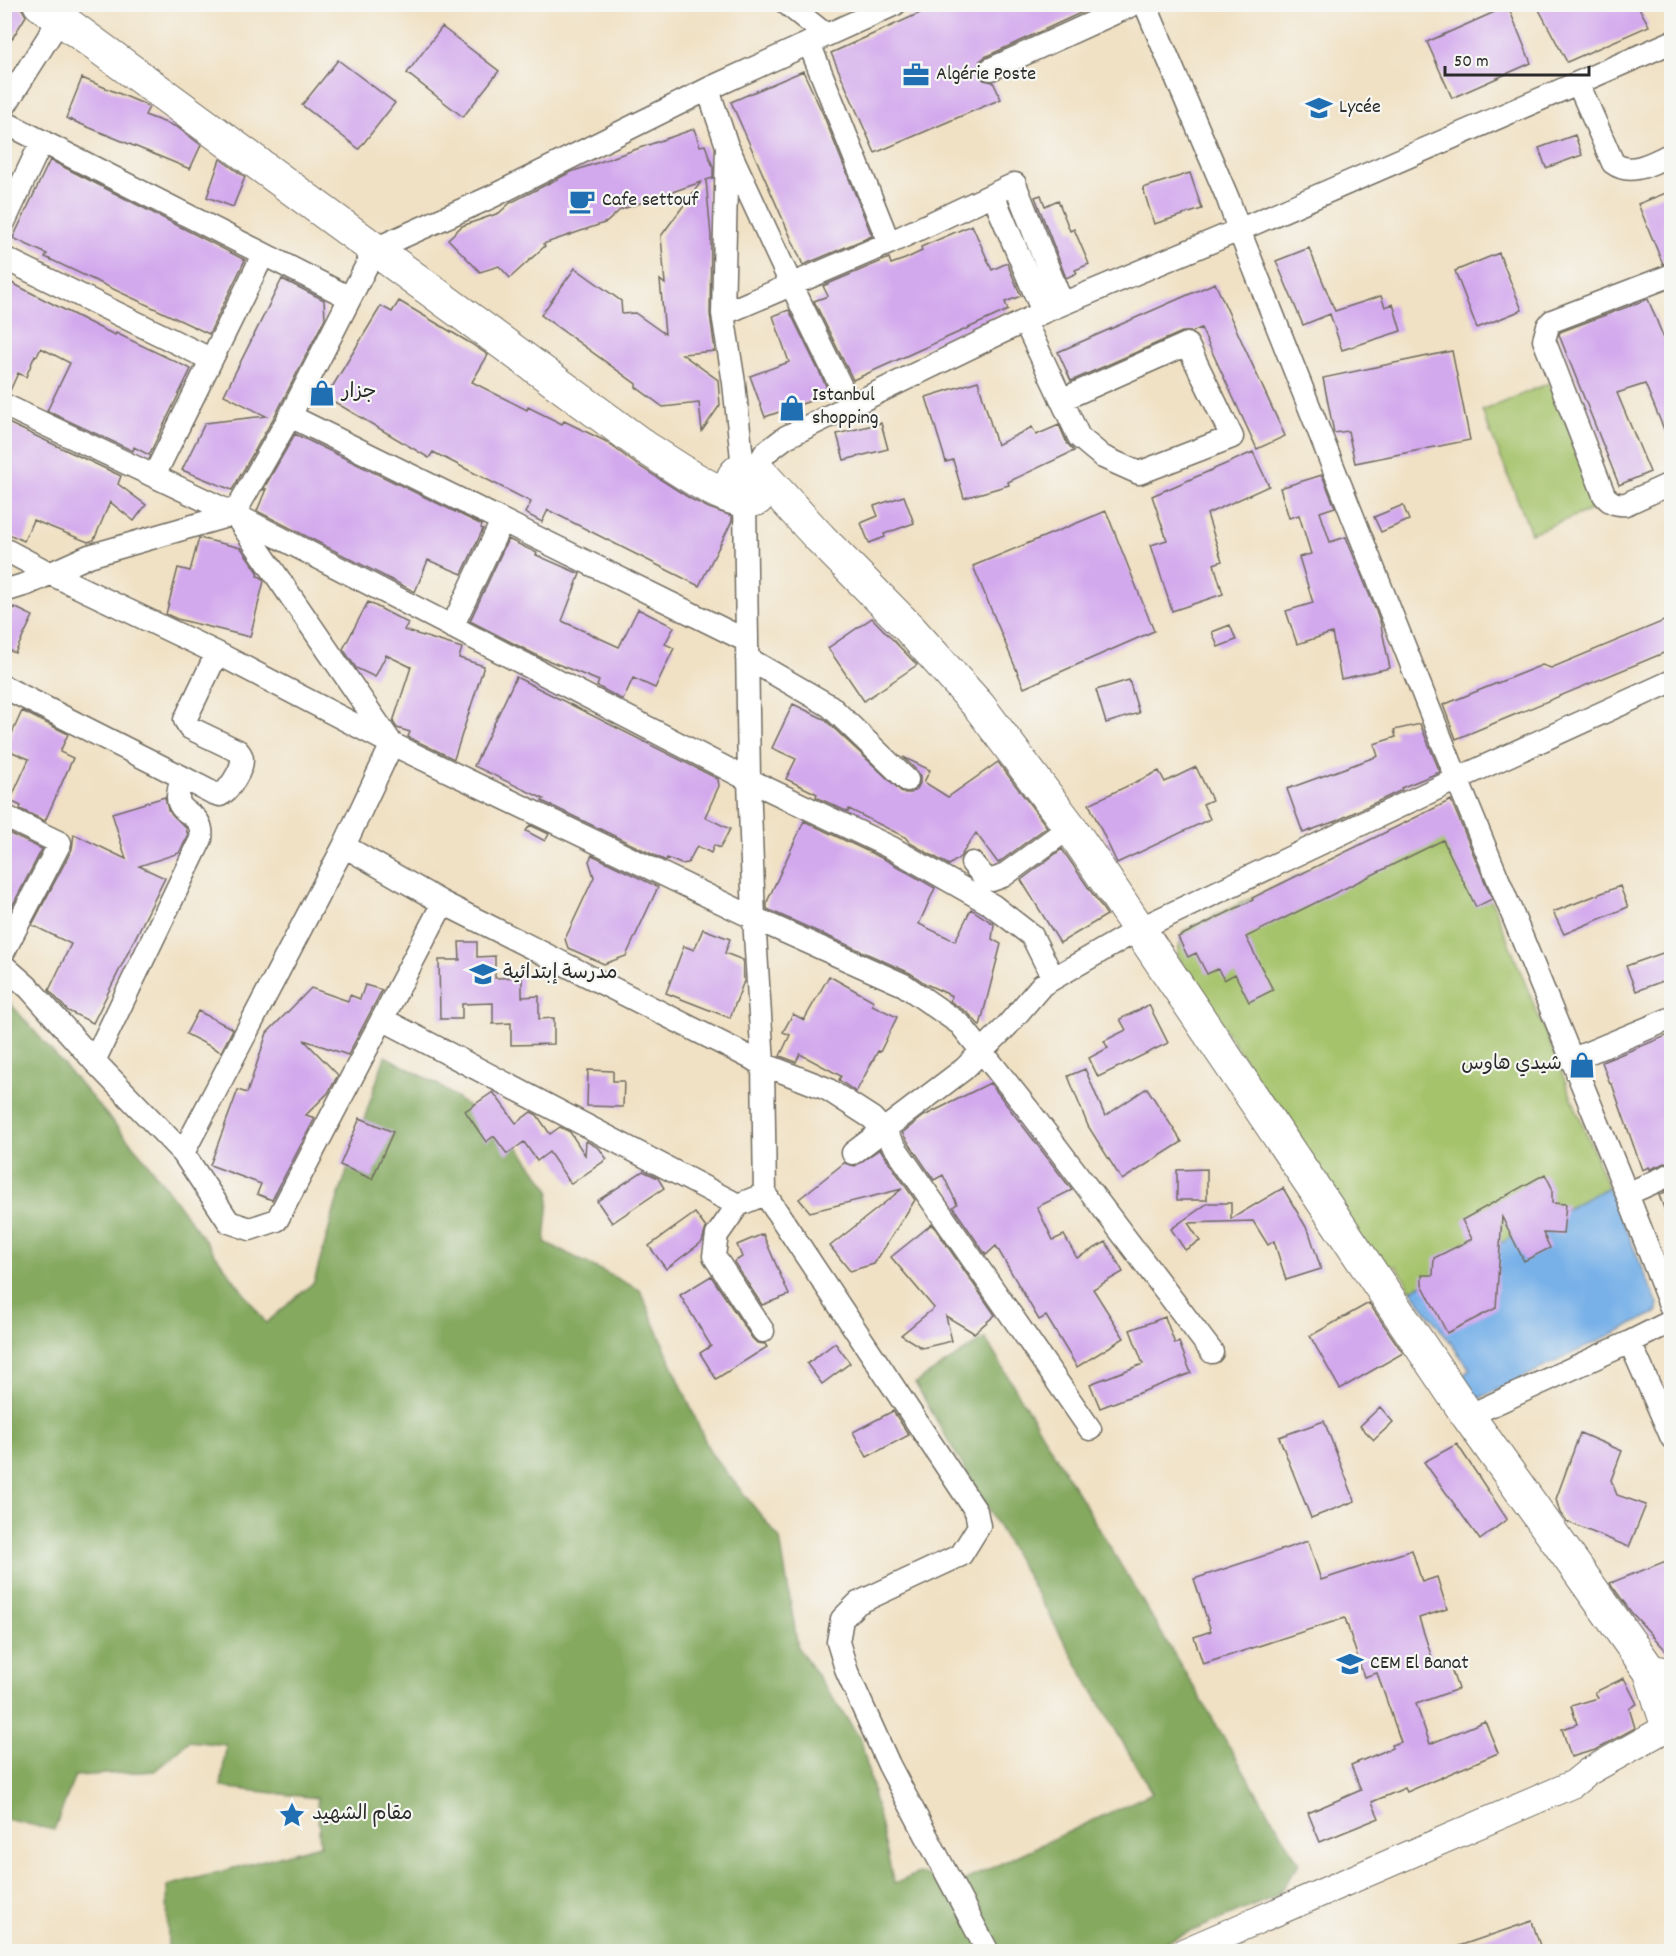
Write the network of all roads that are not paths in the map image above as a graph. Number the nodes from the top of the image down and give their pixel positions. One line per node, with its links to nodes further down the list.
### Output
1 (788, 4): 6 (street)
2 (895, 4): 6 (street)
3 (1134, 4): 8 (street)
4 (1145, 4): 18 (street)
5 (50, 12): 11 (street); 20 (main road)
6 (817, 39): 10 (street); 19 (street)
7 (1671, 42): 9 (street)
8 (991, 69)
9 (1578, 83): 15 (street); 18 (street)
10 (708, 89): 14 (street); 20 (street)
11 (8, 91)
12 (4, 122): 13 (street)
13 (42, 141): 17 (street); 21 (street)
14 (727, 146): 24 (street); 27 (street)
15 (1671, 154)
16 (993, 195): 19 (street); 26 (street); 28 (street)
17 (4, 222)
18 (1239, 230): 26 (street); 49 (street)
19 (889, 243): 24 (street)
20 (375, 249): 25 (street); 36 (main road)
21 (263, 255): 25 (street); 29 (street)
22 (4, 258): 29 (street)
23 (1671, 275): 35 (street)
24 (790, 284): 27 (street); 32 (street)
25 (350, 298): 33 (street)
26 (1064, 303): 28 (street)
27 (723, 314): 36 (street)
28 (1034, 317): 30 (street); 32 (street)
29 (210, 359): 34 (street)
30 (1061, 399): 30 (street)
31 (4, 405): 34 (street)
32 (851, 406): 36 (street)
33 (290, 416): 37 (street); 38 (street)
34 (154, 476): 37 (street)
35 (1671, 483)
36 (748, 484): 43 (street); 53 (main road)
37 (234, 514): 40 (street); 42 (street); 47 (street)
38 (502, 521): 42 (street); 43 (street)
39 (4, 549): 40 (street)
40 (49, 573): 41 (street); 44 (street)
41 (4, 591)
42 (452, 627): 50 (street)
43 (747, 650): 50 (street); 51 (street)
44 (217, 653): 47 (street); 48 (street)
45 (1671, 681): 49 (street)
46 (4, 687): 48 (street)
47 (392, 744): 54 (street); 57 (street)
48 (182, 777): 66 (street)
49 (1457, 779): 58 (street); 65 (street)
50 (749, 780): 57 (street); 61 (street)
51 (907, 780)
52 (4, 816): 59 (street)
53 (1070, 827): 55 (street); 58 (main road)
54 (344, 846): 56 (street); 70 (street)
55 (972, 863)
56 (443, 903): 63 (street); 67 (street)
57 (754, 918): 64 (street); 67 (street)
58 (1139, 930): 61 (street); 80 (main road)
59 (4, 951)
60 (4, 966): 66 (street)
61 (1053, 978): 64 (street)
62 (1671, 1018): 65 (street)
63 (382, 1019): 70 (street); 74 (street)
64 (982, 1051): 68 (street); 79 (street)
65 (1571, 1060): 73 (street)
66 (94, 1061): 70 (street)
67 (763, 1064): 68 (street); 72 (street)
68 (883, 1130): 69 (street); 81 (street)
69 (853, 1152)
70 (183, 1154)
71 (1671, 1174): 73 (street)
72 (765, 1194): 74 (street); 85 (street)
73 (1627, 1194): 75 (street)
74 (738, 1206): 77 (street)
75 (1671, 1310)
76 (1671, 1321): 78 (street)
77 (763, 1330)
78 (1630, 1342): 80 (street); 82 (street)
79 (1212, 1352)
80 (1468, 1416): 83 (main road)
81 (1090, 1428)
82 (1671, 1438)
83 (1661, 1673): 84 (main road)
84 (1670, 1726): 86 (street)
85 (988, 1952)
86 (1184, 1952)

